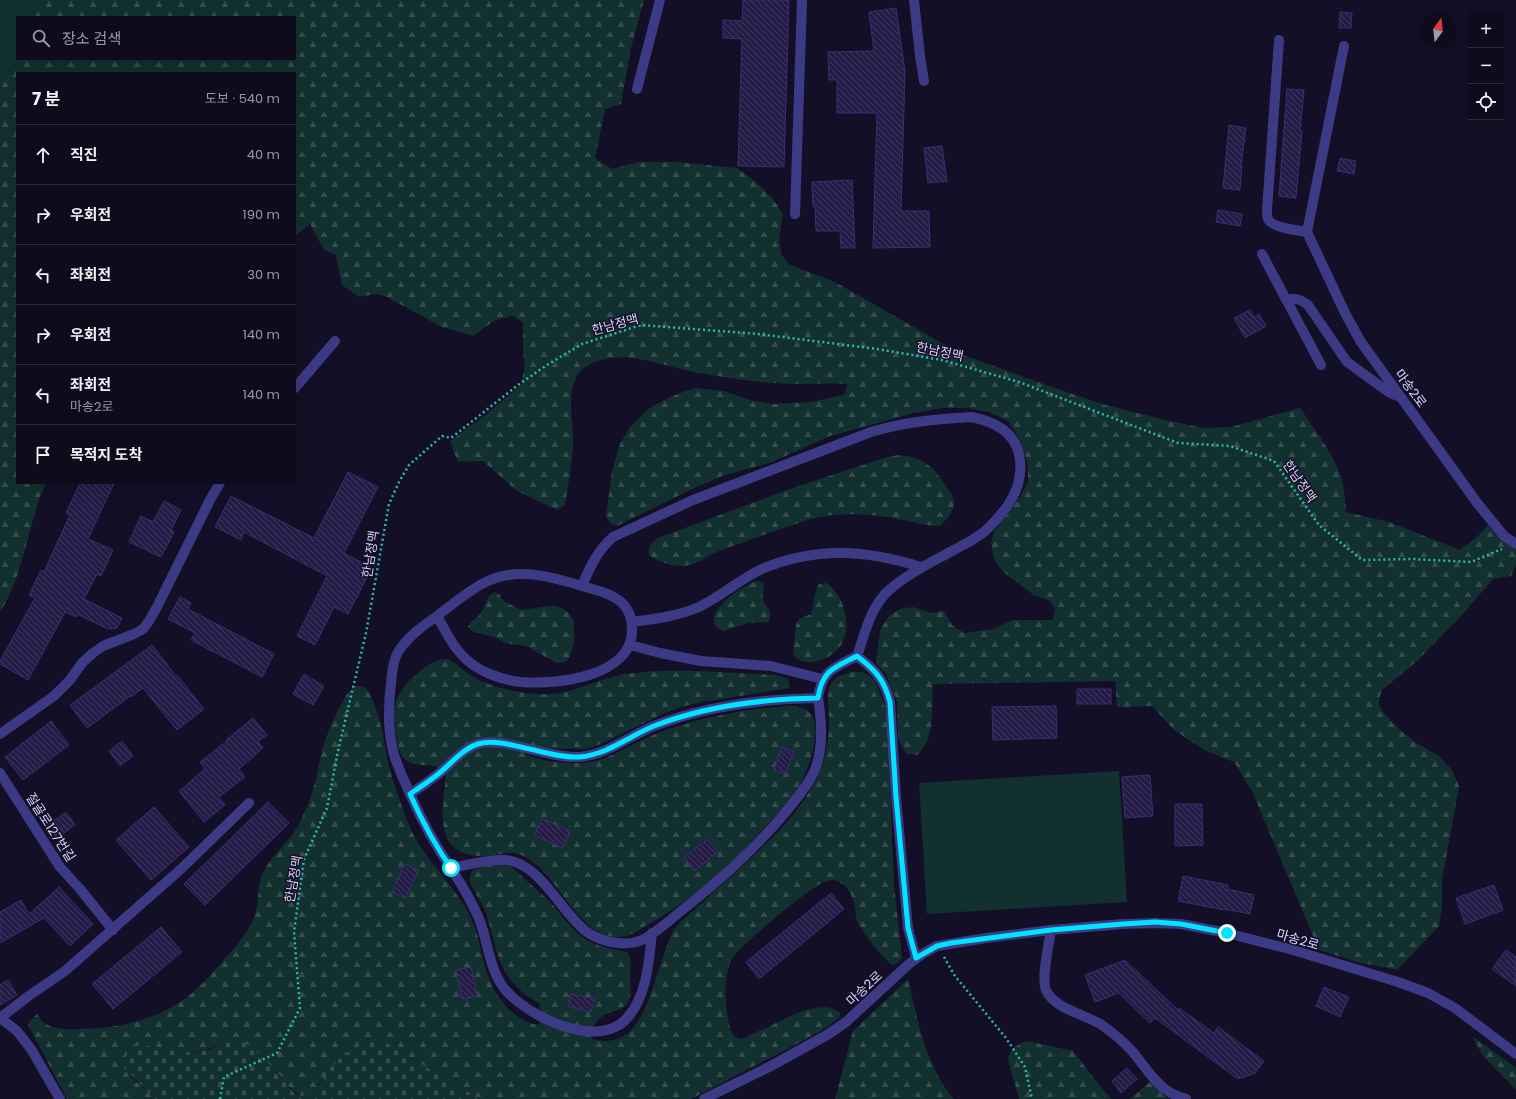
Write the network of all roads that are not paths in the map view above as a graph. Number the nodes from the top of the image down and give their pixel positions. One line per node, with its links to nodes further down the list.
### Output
1 (660, 0): 7 (street)
2 (802, 0): 8 (street)
3 (914, 0): 6 (street)
4 (1279, 40): 9 (street)
5 (1344, 46): 9 (street)
6 (924, 81)
7 (637, 89)
8 (795, 214)
9 (1307, 232): 15 (street, 마송2로)
10 (1262, 254): 11 (street)
11 (1286, 300): 13 (street); 15 (street)
12 (335, 341): 14 (street)
13 (1321, 364)
14 (296, 387)
15 (1402, 398): 17 (street, 마송2로)
16 (219, 484): 26 (street)
17 (1516, 544)
18 (922, 567): 19 (street); 21 (street); 23 (street)
19 (582, 586): 20 (street); 21 (street)
20 (437, 616): 22 (street); 28 (street)
21 (632, 622): 22 (street)
22 (630, 645): 24 (street)
23 (857, 656): 24 (street); 34 (street)
24 (822, 679): 25 (street)
25 (818, 698): 28 (street); 33 (street)
26 (0, 734)
27 (0, 773): 31 (street, 절골로127번길)
28 (410, 794): 30 (street)
29 (249, 803): 31 (street)
30 (451, 868): 33 (street); 33 (street)
31 (113, 930): 36 (street)
32 (1051, 930): 34 (street, 마송2로); 35 (street, 마송2로); 38 (street)
33 (652, 933)
34 (916, 958): 37 (street, 마송2로)
35 (1516, 1054)
36 (60, 1099)
37 (704, 1099)
38 (1186, 1099)

